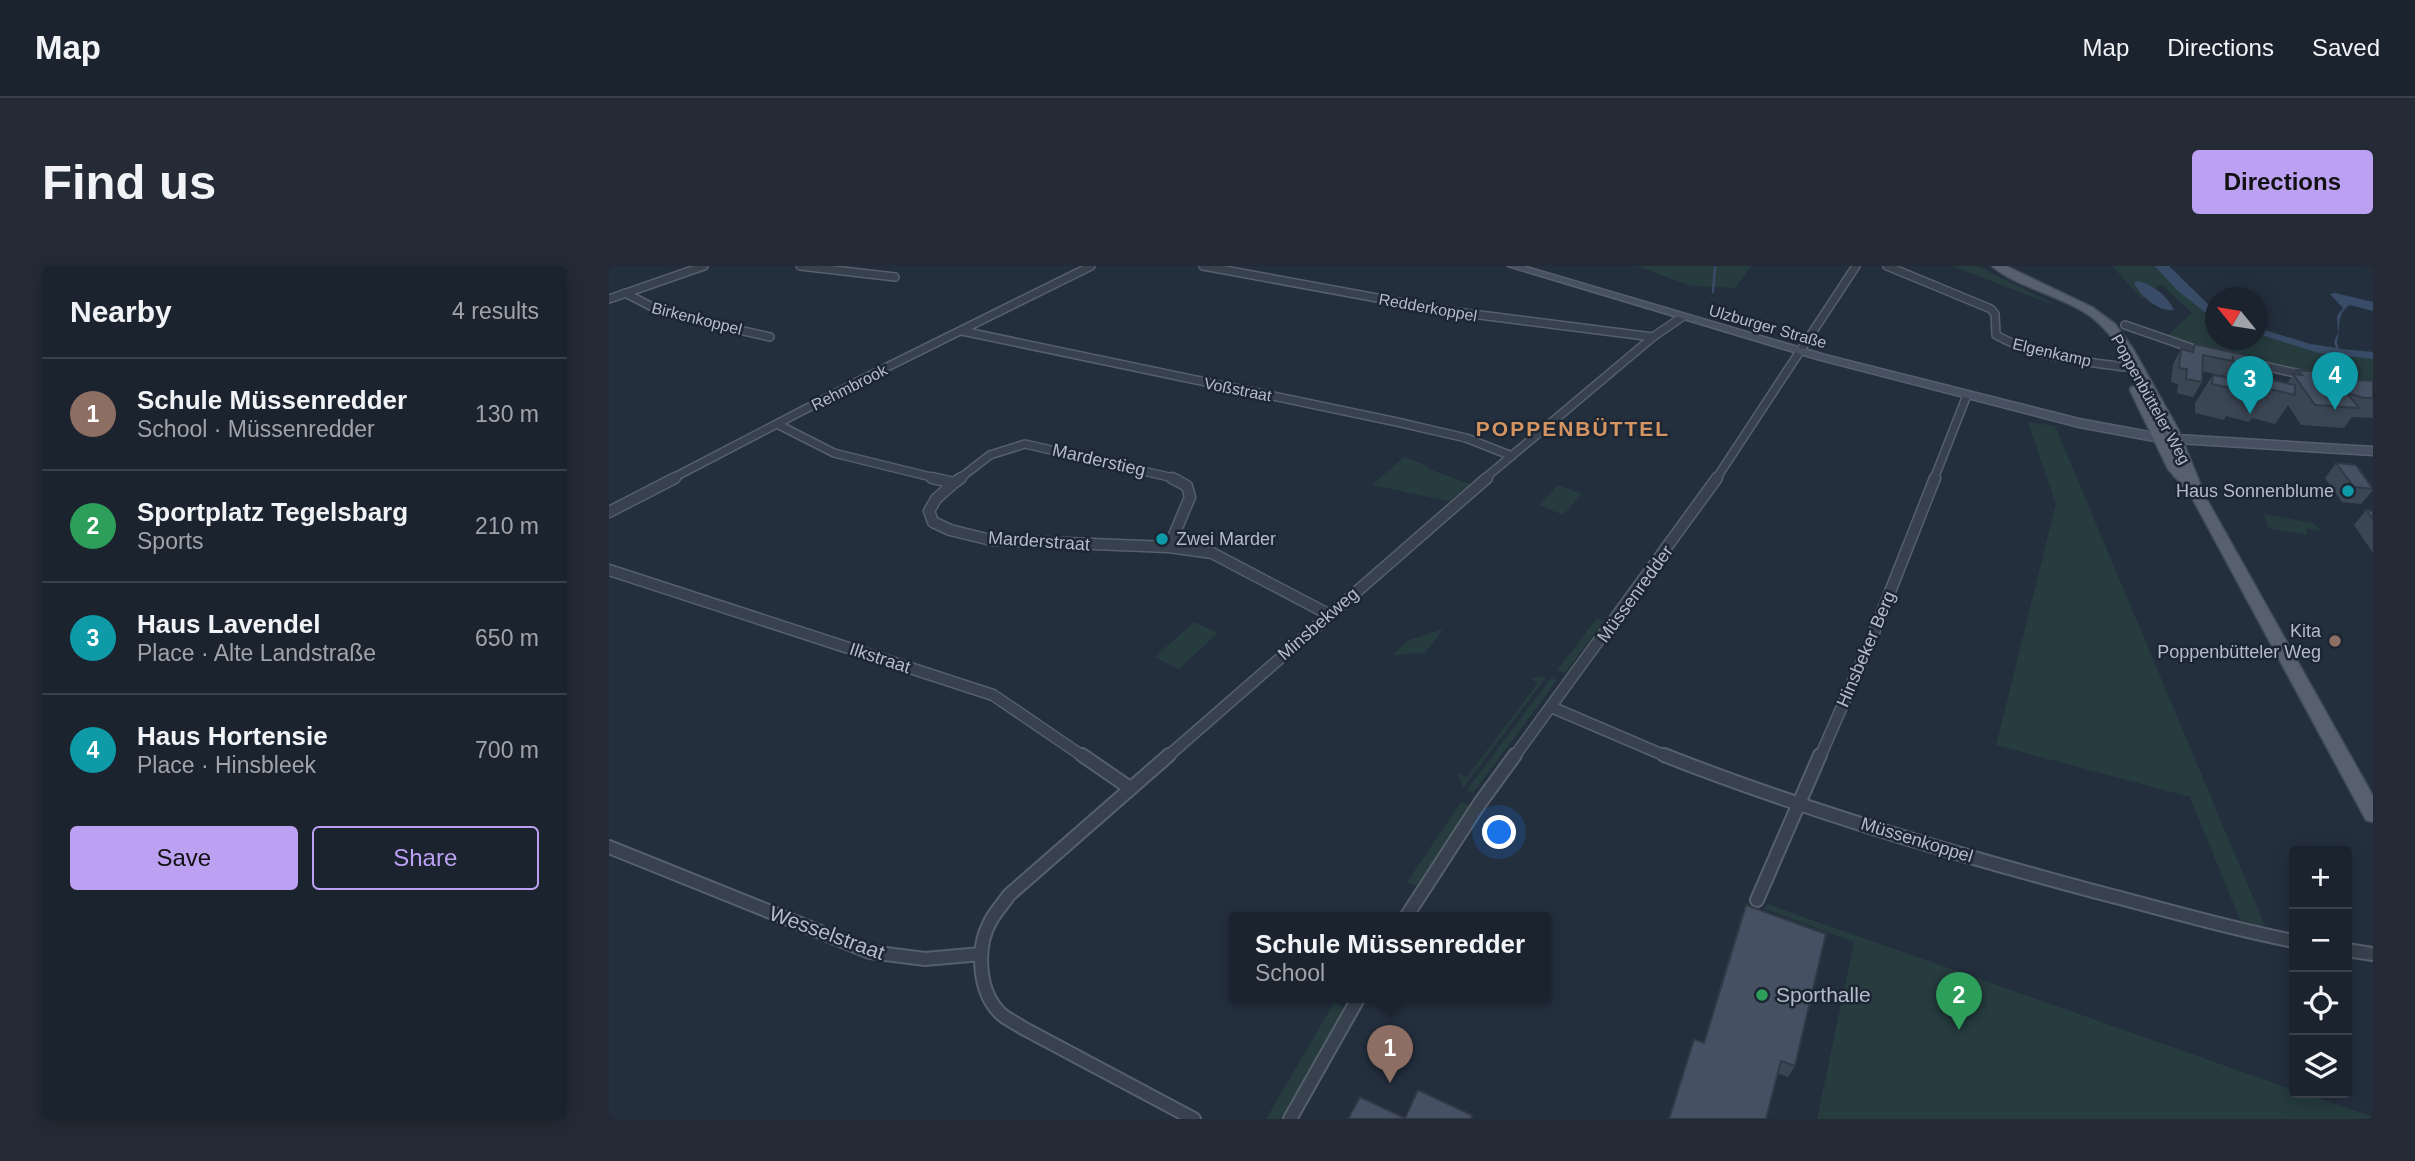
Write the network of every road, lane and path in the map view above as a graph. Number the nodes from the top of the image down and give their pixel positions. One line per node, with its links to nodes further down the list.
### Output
1 (704, 266): 11 (street)
2 (800, 266): 10 (street)
3 (1091, 266): 15 (street, Rehmbrook)
4 (1203, 266): 17 (street, Redderkoppel)
5 (1513, 266): 13 (main road, Ulzburger Straße)
6 (1856, 266): 18 (street, Müssenredder)
7 (1887, 266): 21 (street, Elgenkamp)
8 (1997, 266): 9 (main road, Poppenbütteler Weg)
9 (2013, 274): 21 (main road, Poppenbütteler Weg); 25 (main road, Poppenbütteler Weg)
10 (895, 277)
11 (625, 293): 12 (street); 16 (street, Birkenkoppel)
12 (609, 299)
13 (1682, 317): 17 (street, Minsbekweg); 18 (main road, Ulzburger Straße)
14 (2126, 326): 19 (street)
15 (963, 331): 24 (street, Rehmbrook); 27 (street, Voßstraat)
16 (770, 337)
17 (1653, 337): 27 (street, Minsbekweg)
18 (1799, 351): 23 (main road, Ulzburger Straße); 33 (street, Müssenredder)
19 (2214, 356)
20 (2237, 360): 22 (street)
21 (2125, 367): 25 (main road, Poppenbütteler Weg)
22 (2322, 379)
23 (1967, 396): 25 (main road, Ulzburger Straße); 35 (street, Hinsbeker Berg)
24 (776, 424): 28 (street); 29 (street, Rehmbrook)
25 (2166, 434): 26 (main road, Ulzburger Straße); 36 (main road, Poppenbütteler Weg)
26 (2373, 448)
27 (1512, 456): 32 (street, Minsbekweg)
28 (954, 483): 30 (street, Marderstraat); 30 (street, Marderstieg)
29 (609, 512)
30 (1170, 547): 32 (street, Marderstraat)
31 (609, 570): 34 (street, Ilkstraat)
32 (1329, 615): 34 (street, Minsbekweg)
33 (1551, 707): 35 (street, Müssenkoppel); 39 (street, Müssenredder)
34 (1130, 788): 42 (street, Minsbekweg)
35 (1799, 805): 38 (street, Hinsbeker Berg); 40 (street, Müssenkoppel)
36 (2373, 814)
37 (609, 847): 42 (street, Wesselstraat)
38 (1756, 900)
39 (1409, 912)
40 (2289, 940)
41 (2352, 951): 43 (street)
42 (981, 954): 45 (street)
43 (2373, 954)
44 (1356, 1003): 46 (street)
45 (1193, 1119)
46 (1290, 1119)

